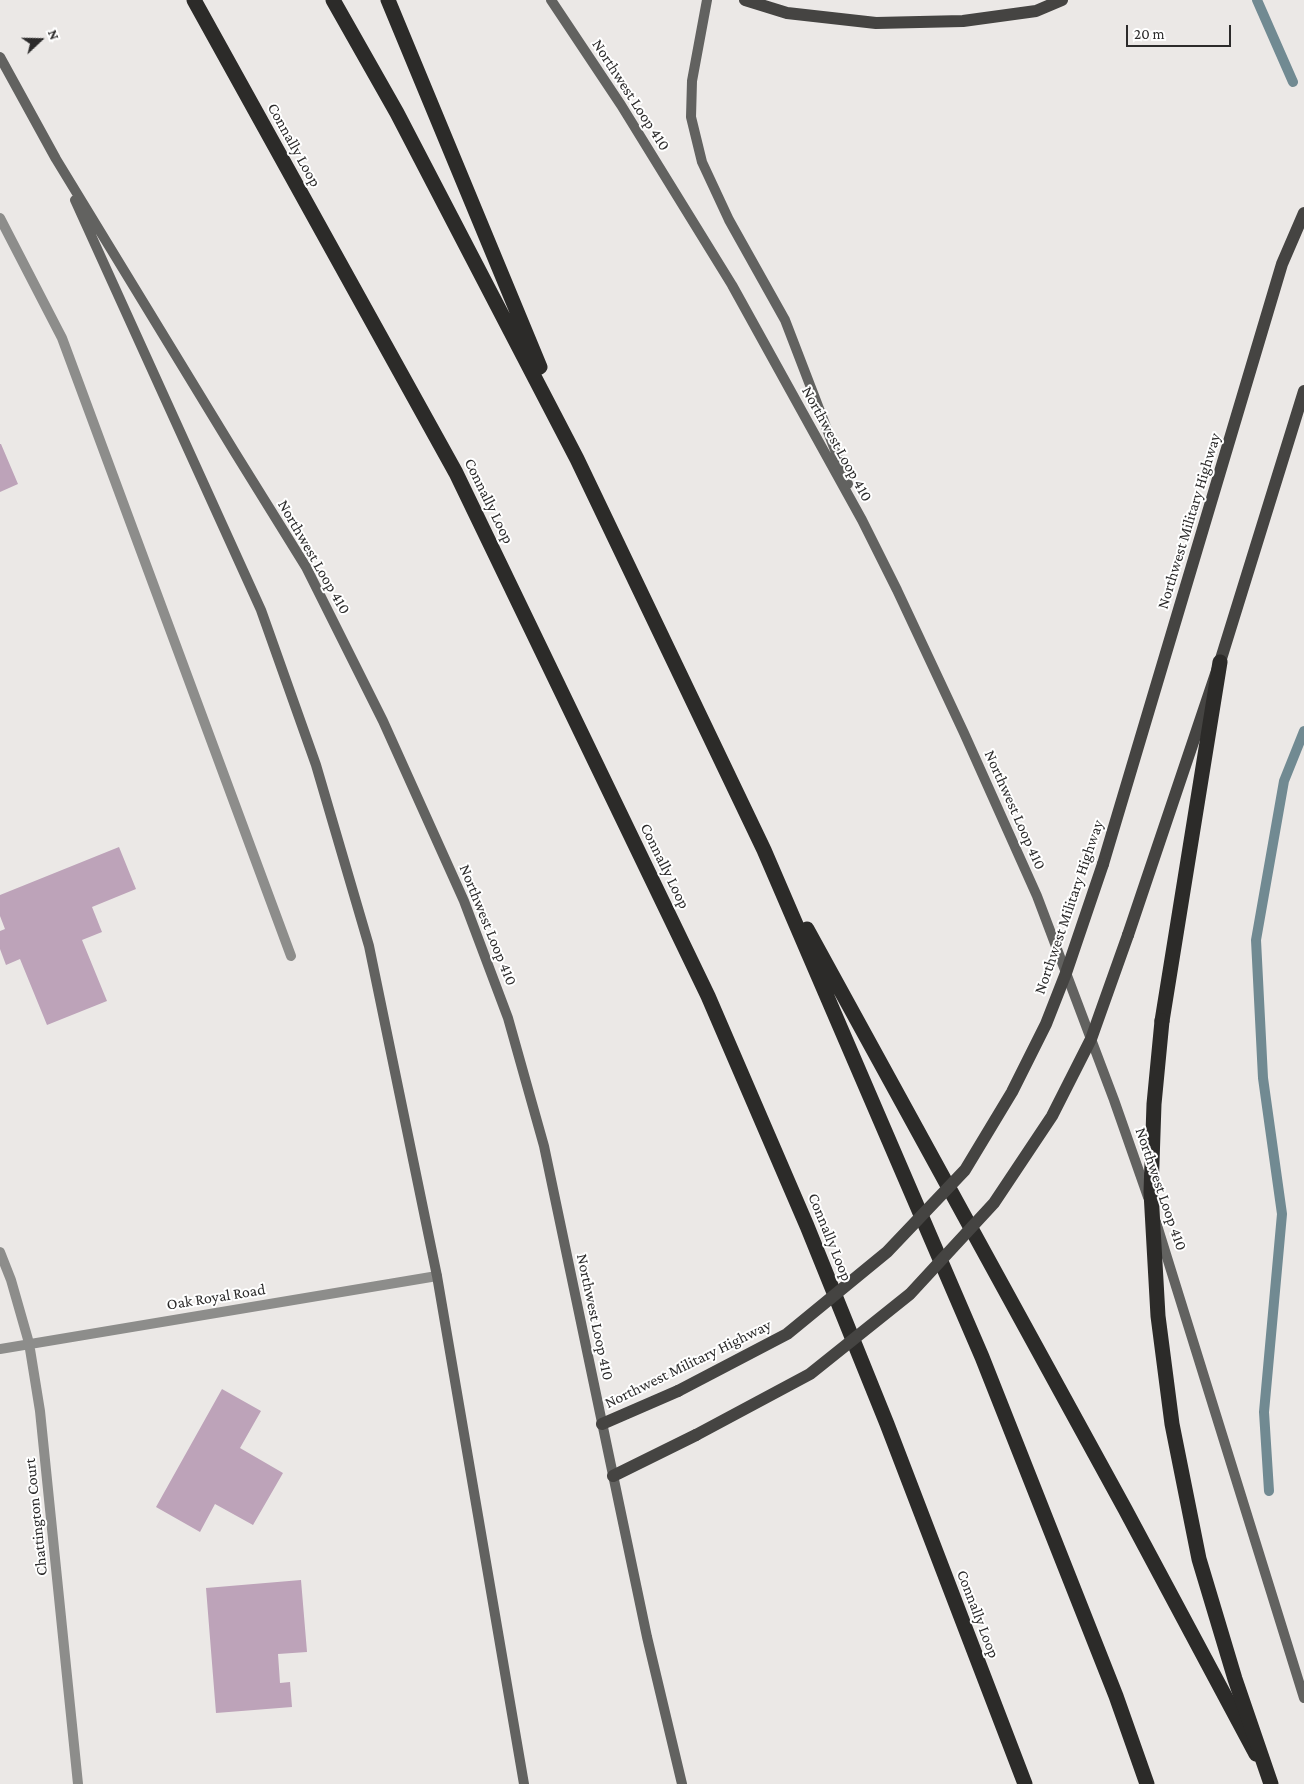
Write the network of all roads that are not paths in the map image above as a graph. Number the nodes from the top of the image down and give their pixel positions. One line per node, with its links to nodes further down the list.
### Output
1 (194, 0): 28 (highway, Connally Loop)
2 (333, 0): 13 (highway)
3 (388, 0): 13 (highway)
4 (551, 0): 14 (main road, Northwest Loop 410)
5 (707, 0): 14 (main road)
6 (745, 0): 7 (main road)
7 (1062, 0)
8 (0, 56): 9 (main road, Northwest Loop 410)
9 (56, 158): 19 (main road, Northwest Loop 410); 22 (main road, Northwest Loop 410)
10 (1304, 213): 22 (main road, Northwest Military Highway, bridge)
11 (0, 218): 17 (street)
12 (1304, 391): 15 (main road)
13 (578, 459): 16 (highway)
14 (862, 520): 24 (main road, Northwest Loop 410)
15 (1220, 662): 23 (main road, bridge); 30 (highway, bridge)
16 (764, 850): 29 (highway); 30 (highway)
17 (290, 956)
18 (0, 1252): 20 (street, Chattington Court)
19 (437, 1276): 20 (street, Oak Royal Road); 26 (main road, Northwest Loop 410)
20 (29, 1344): 21 (street, Oak Royal Road); 25 (street, Chattington Court)
21 (0, 1348)
22 (602, 1424): 23 (main road, Northwest Loop 410)
23 (613, 1476): 27 (main road, Northwest Loop 410)
24 (1304, 1698)
25 (78, 1784)
26 (524, 1784)
27 (682, 1784)
28 (1025, 1784)
29 (1147, 1784)
30 (1272, 1784)

